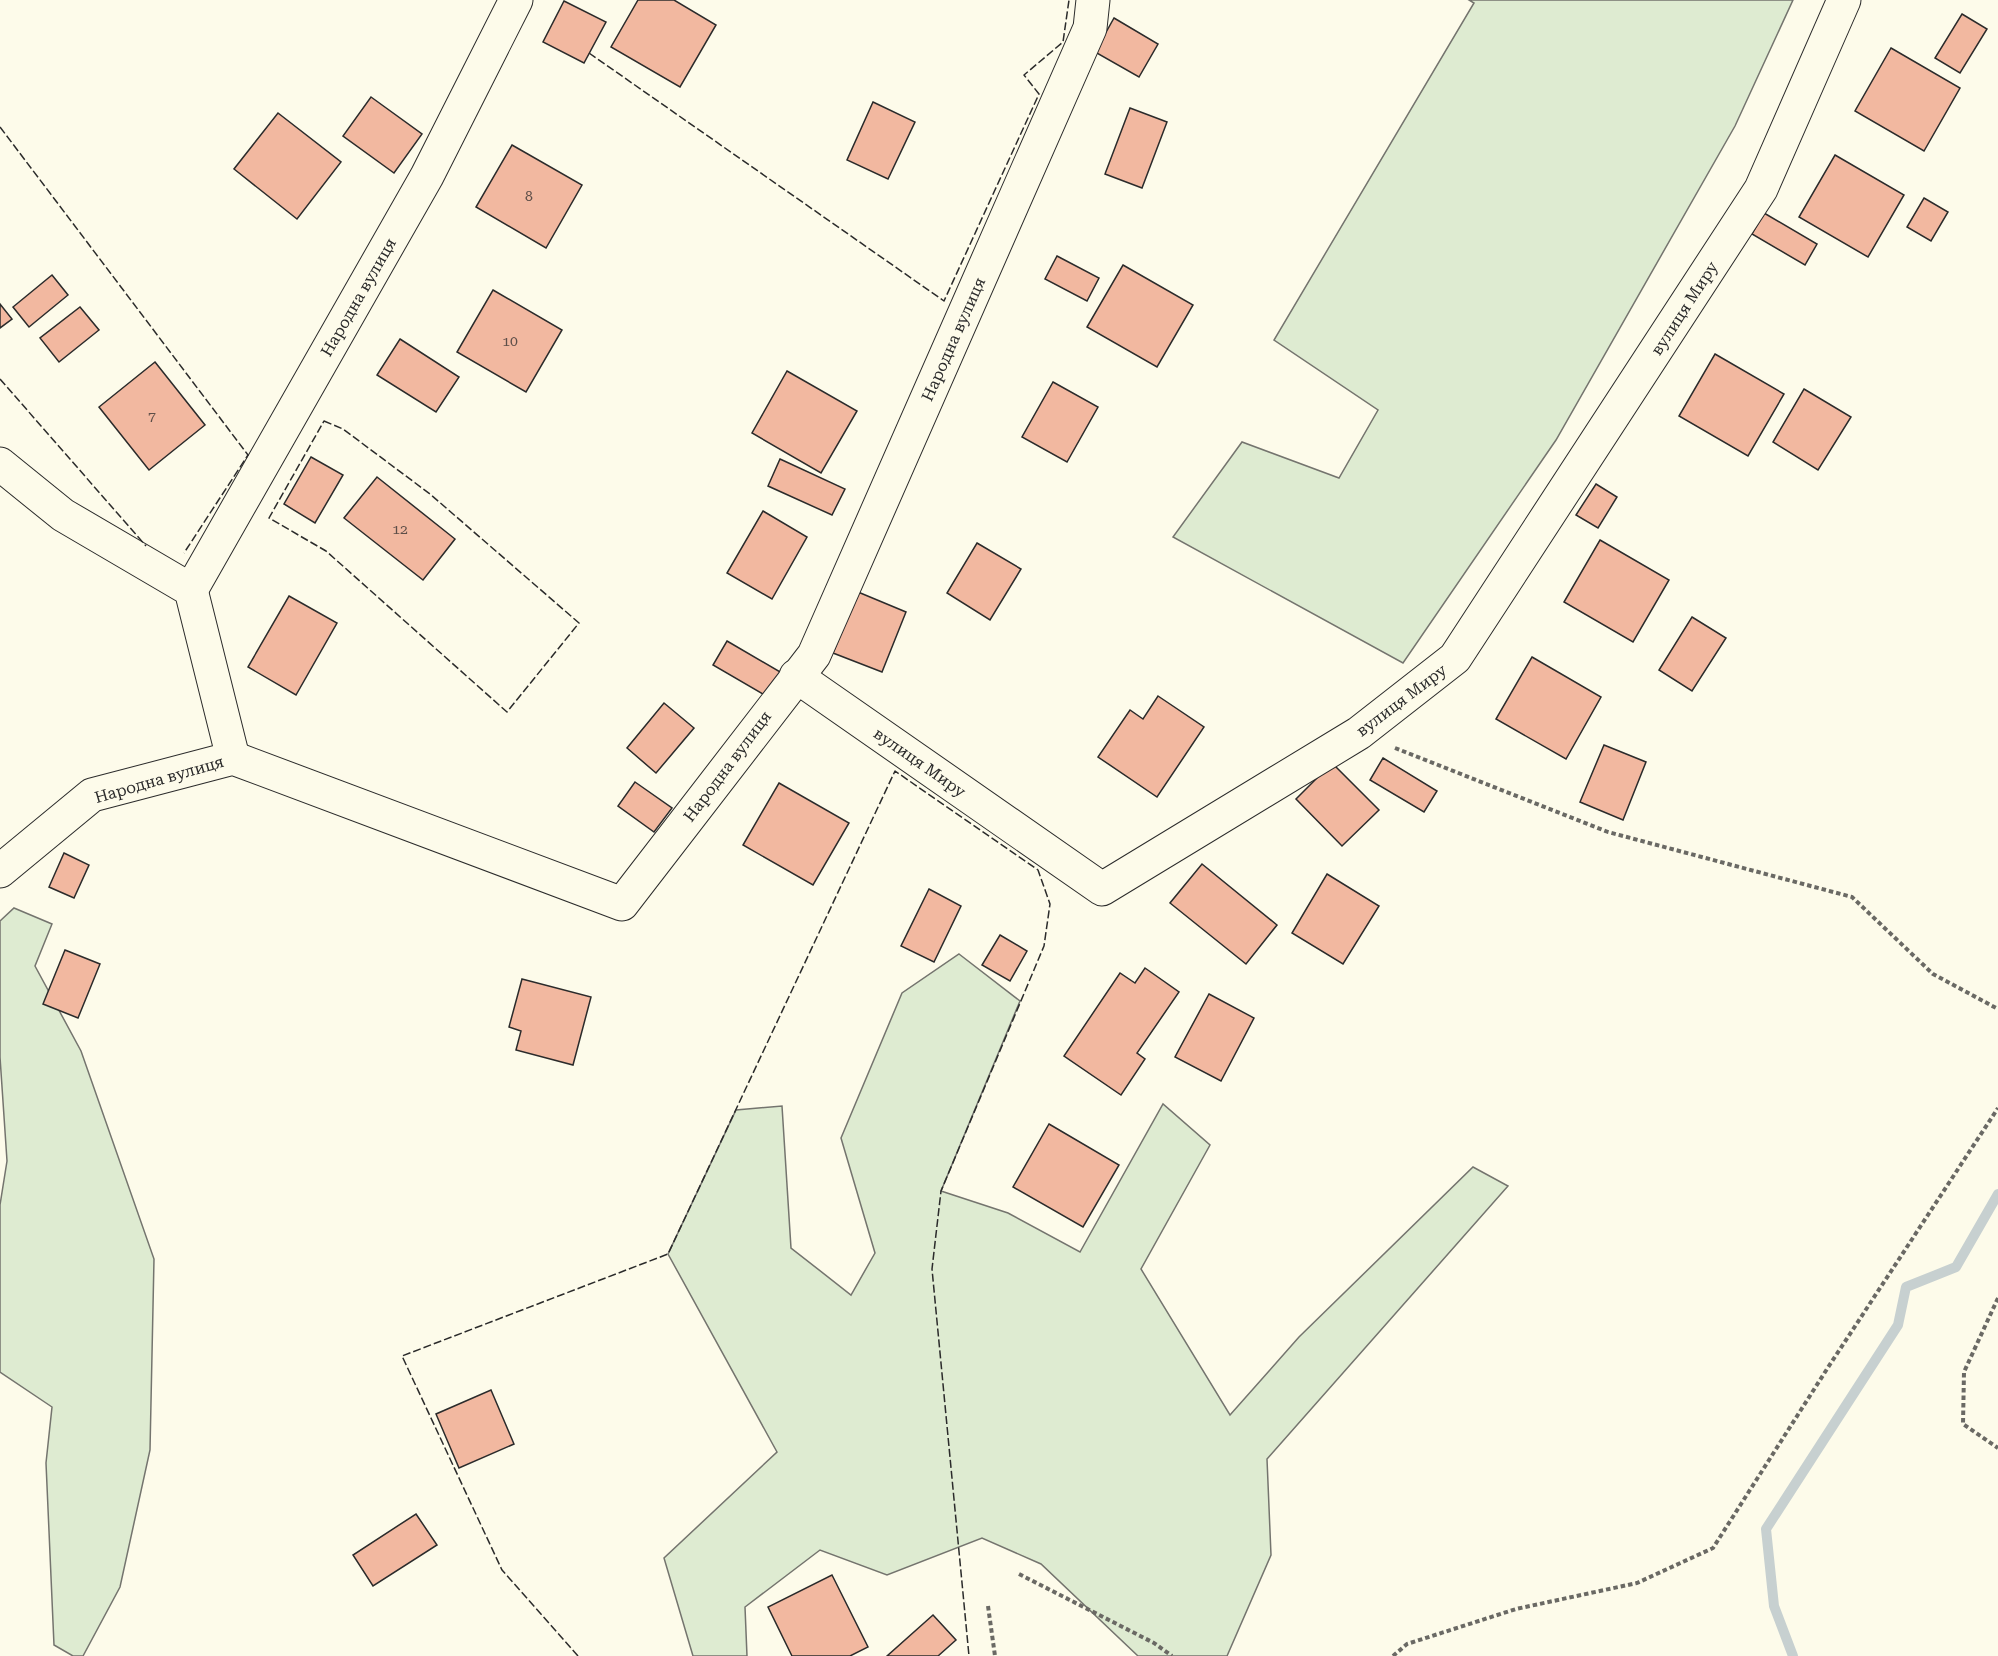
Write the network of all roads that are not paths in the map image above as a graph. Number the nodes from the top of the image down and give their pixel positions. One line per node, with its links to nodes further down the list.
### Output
1 (516, 0): 5 (street, Народна вулиця)
2 (1093, 0): 6 (street, Народна вулиця)
3 (1844, 0): 6 (street, вулиця Миру)
4 (0, 464): 5 (street)
5 (191, 590): 7 (street)
6 (796, 675): 7 (street, Народна вулиця)
7 (233, 758): 8 (street, Народна вулиця)
8 (0, 871)

